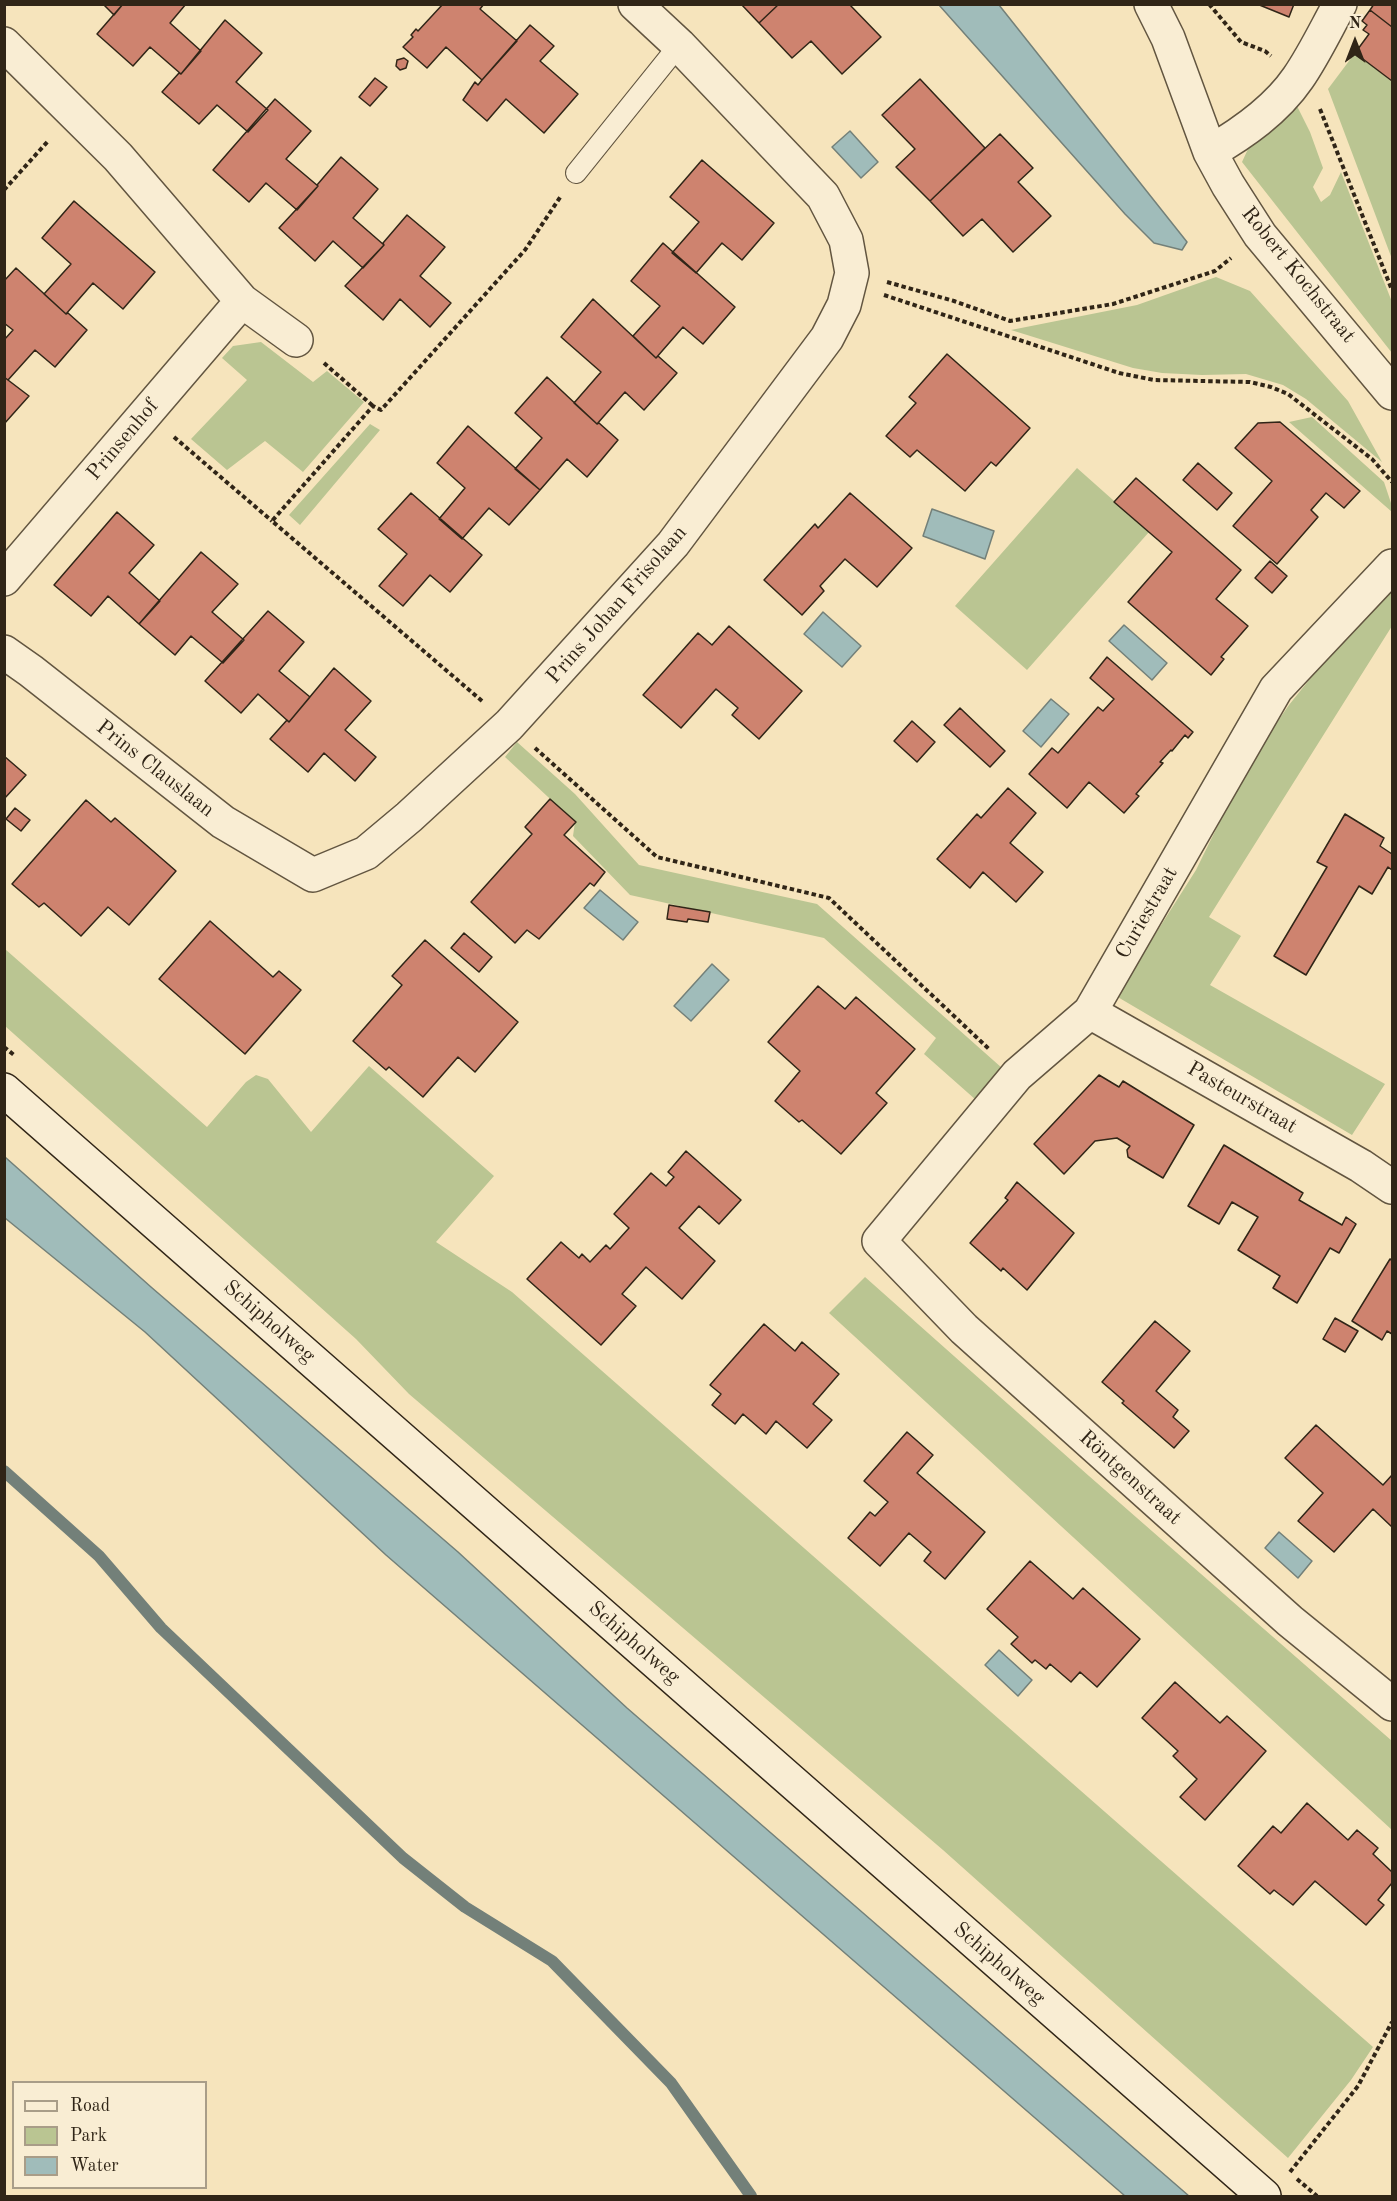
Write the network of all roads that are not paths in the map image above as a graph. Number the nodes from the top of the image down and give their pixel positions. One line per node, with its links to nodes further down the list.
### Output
1 (635, 4): 5 (street)
2 (1151, 4): 6 (street, Robert Kochstraat)
3 (1340, 4): 6 (street)
4 (4, 44): 8 (street)
5 (679, 45): 7 (lane); 14 (street, Prins Johan Frisolaan)
6 (1210, 152): 10 (street, Robert Kochstraat)
7 (576, 173)
8 (242, 300): 9 (street); 12 (street, Prinsenhof)
9 (296, 340)
10 (1392, 393)
11 (1392, 566): 15 (street, Curiestraat)
12 (4, 579)
13 (4, 652): 14 (street, Prins Clauslaan)
14 (314, 875)
15 (1090, 1012): 17 (street, Pasteurstraat); 18 (street, Curiestraat)
16 (4, 1090): 20 (street, Schipholweg)
17 (1392, 1187)
18 (879, 1241): 19 (street, Röntgenstraat)
19 (1392, 1704)
20 (1264, 2196)

